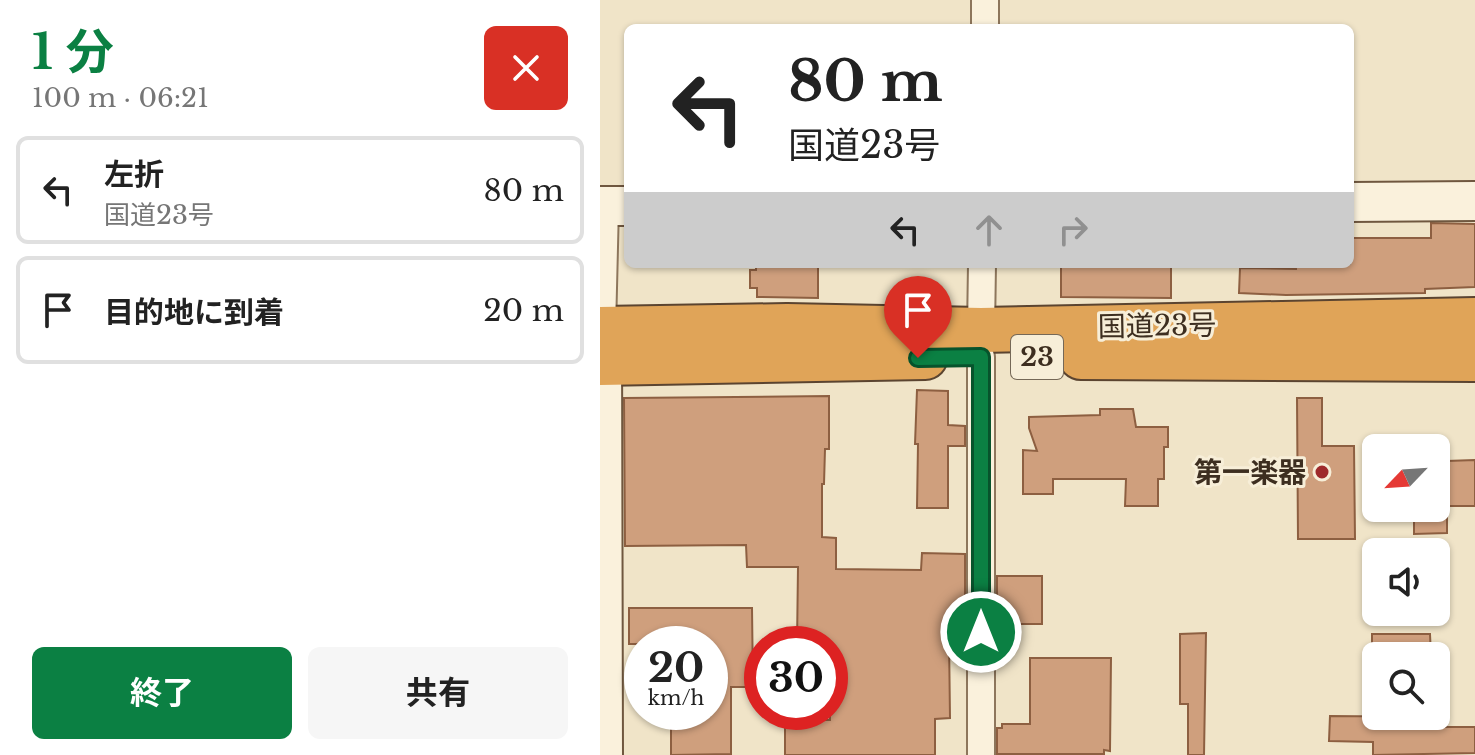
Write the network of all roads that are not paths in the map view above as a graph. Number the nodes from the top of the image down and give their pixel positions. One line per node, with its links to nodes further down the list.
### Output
1 (985, 0): 2 (street)
2 (985, 24)
3 (1475, 201): 4 (street)
4 (1354, 202)
5 (611, 206): 9 (street)
6 (982, 268): 8 (street)
7 (1475, 320): 8 (highway, 国道23号 / 23)
8 (981, 343): 9 (highway, 国道23号 / 23); 10 (highway, 国道23号 / 23); 12 (street)
9 (601, 346): 11 (street)
10 (1475, 359)
11 (603, 755)
12 (981, 755)

